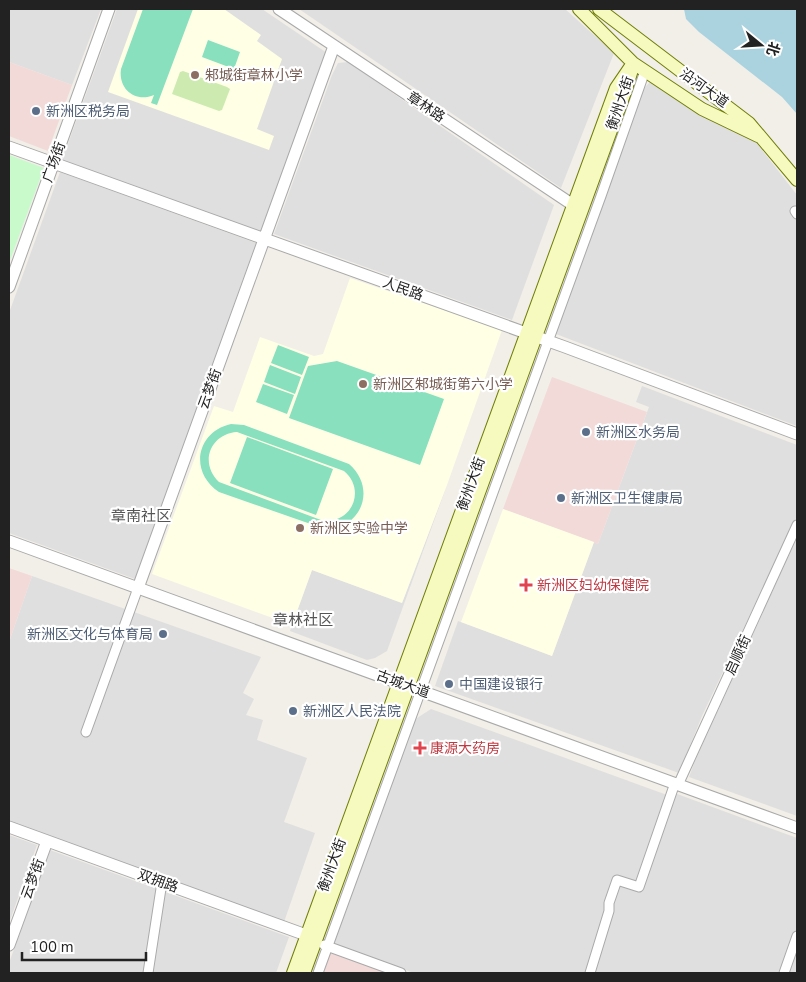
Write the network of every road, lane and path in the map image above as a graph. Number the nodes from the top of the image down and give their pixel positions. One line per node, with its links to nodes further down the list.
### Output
1 (110, 9): 10 (street, 广场街)
2 (279, 9): 5 (street, 章林路)
3 (579, 9): 6 (main road)
4 (599, 9): 8 (main road, 沿河大道)
5 (334, 46): 12 (street, 章林路); 13 (street, 云梦街)
6 (634, 63): 7 (main road); 12 (main road, 衡州大街); 15 (main road, 衡州大街)
7 (645, 71): 8 (main road); 16 (street)
8 (762, 138): 11 (main road, 沿河大道)
9 (9, 147): 10 (street, 人民路)
10 (54, 164): 13 (street, 人民路); 14 (street, 广场街)
11 (797, 180)
12 (573, 205): 15 (main road, 衡州大街)
13 (264, 240): 15 (street, 人民路); 20 (street, 云梦街)
14 (9, 287)
15 (531, 335): 16 (street, 人民路); 21 (main road, 衡州大街)
16 (548, 341): 17 (street, 人民路); 22 (street)
17 (797, 434)
18 (797, 525): 24 (street, 启顺街)
19 (9, 541): 20 (street, 古城大道)
20 (138, 588): 21 (street, 古城大道); 23 (street, 云梦街)
21 (403, 684): 22 (street, 古城大道); 30 (main road, 衡州大街)
22 (421, 691): 24 (street, 古城大道); 32 (street)
23 (86, 732)
24 (677, 784): 26 (street, 古城大道); 38 (street, 启顺街)
25 (9, 827): 27 (street, 双拥路)
26 (797, 828)
27 (47, 840): 28 (street, 双拥路); 31 (street, 云梦街)
28 (162, 882): 30 (street, 双拥路); 33 (street)
29 (797, 936): 39 (street)
30 (311, 938): 32 (street, 双拥路); 34 (main road, 衡州大街); 35 (main road, 衡州大街)
31 (9, 945)
32 (328, 946): 36 (street); 37 (street, 双拥路)
33 (148, 973)
34 (292, 973)
35 (304, 973)
36 (318, 973)
37 (401, 973)
38 (590, 973)
39 (784, 973)

